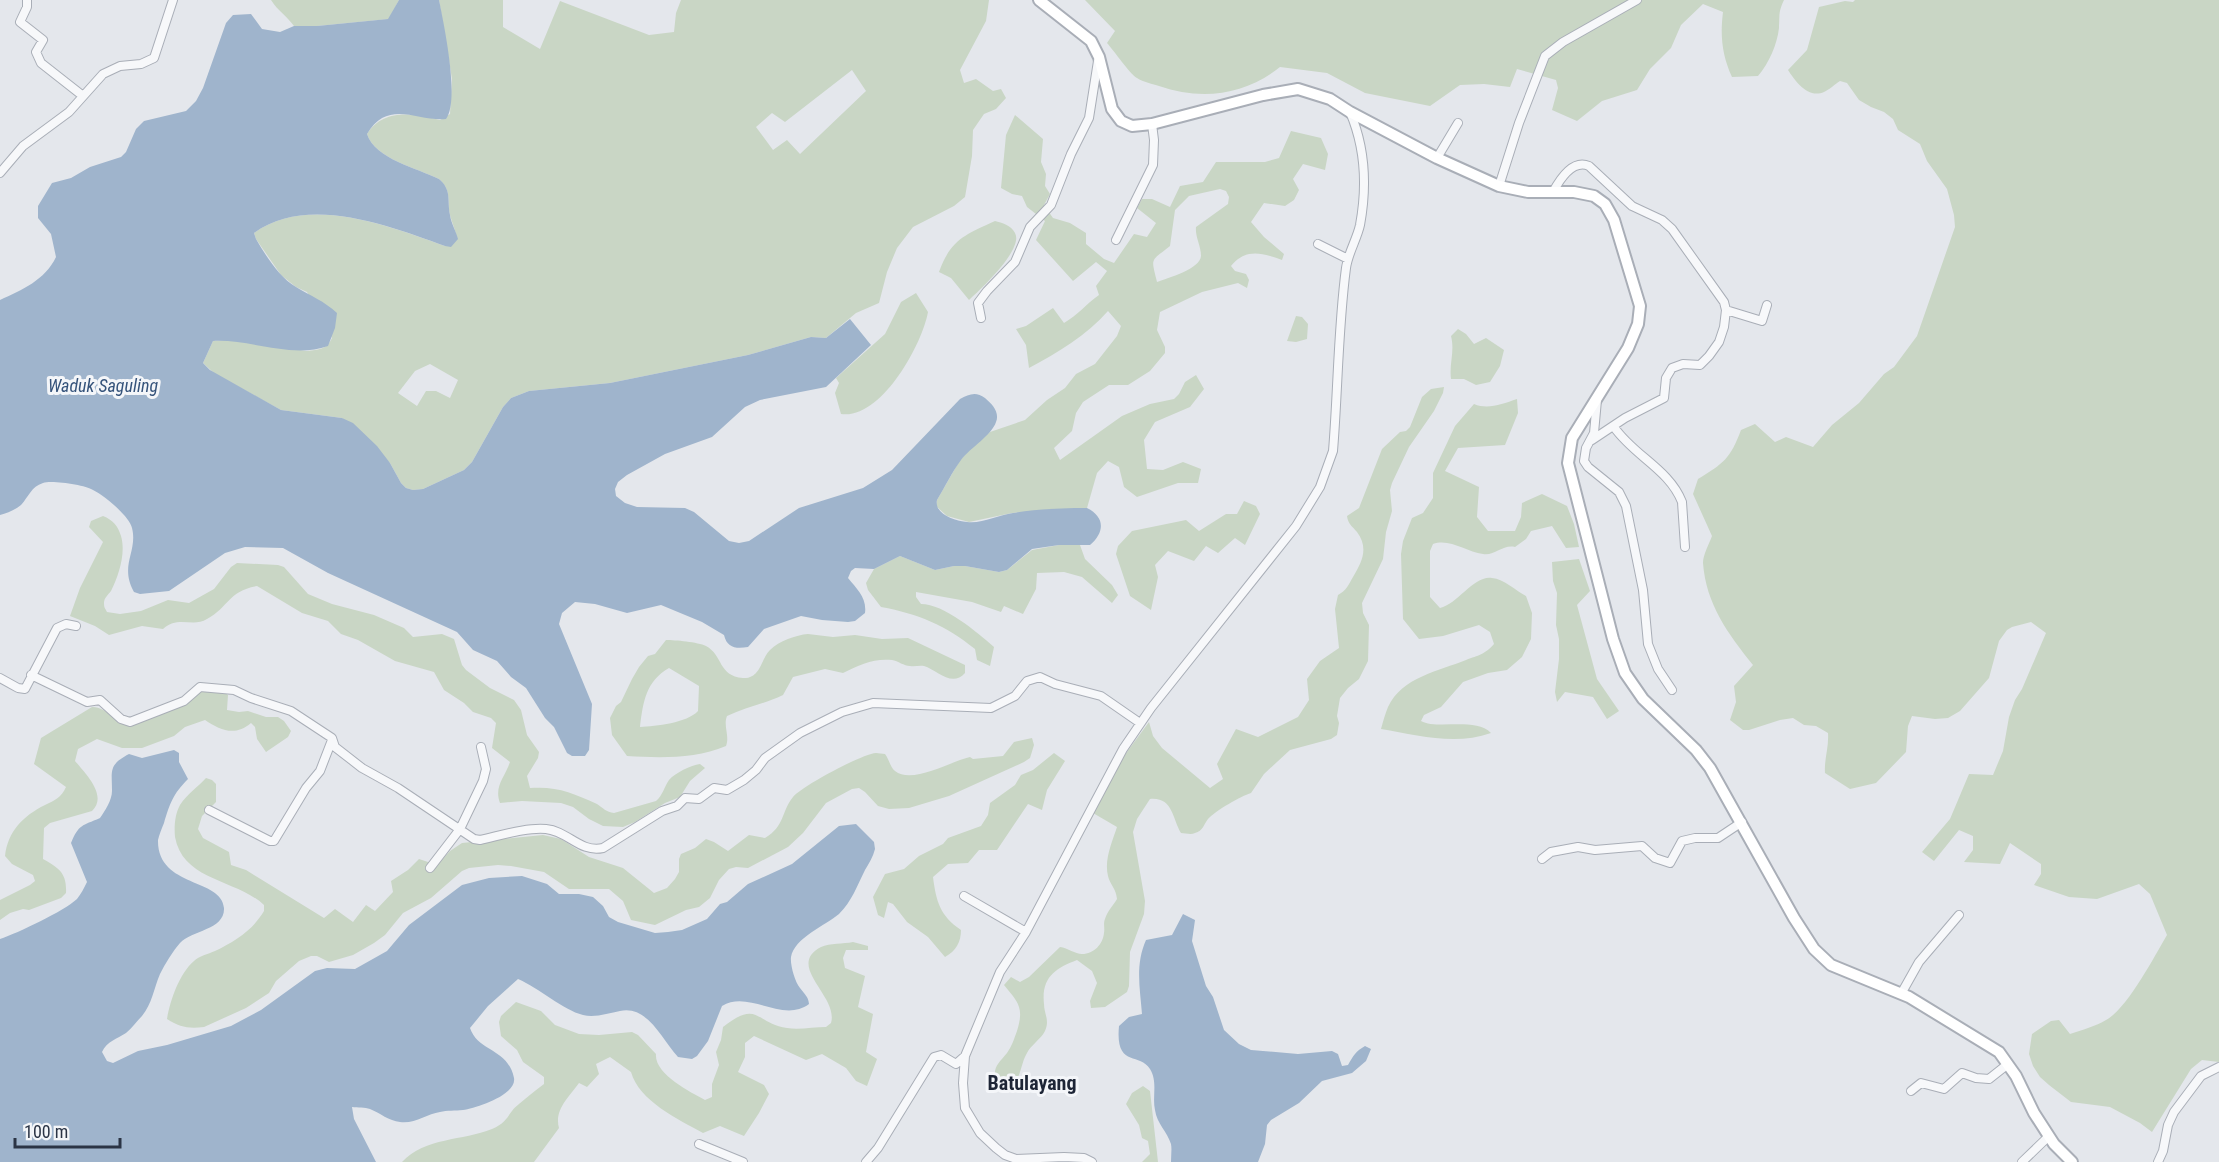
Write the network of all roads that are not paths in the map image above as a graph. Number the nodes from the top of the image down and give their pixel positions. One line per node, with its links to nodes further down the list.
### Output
1 (27, 0): 6 (street)
2 (173, 0): 6 (street)
3 (1039, 0): 5 (main road)
4 (1637, 0): 12 (street)
5 (1099, 57): 8 (main road); 19 (street)
6 (83, 96): 11 (street)
7 (1350, 112): 8 (main road); 10 (main road); 16 (street)
8 (1152, 123): 14 (street)
9 (1458, 123): 10 (street)
10 (1437, 158): 12 (main road)
11 (0, 173)
12 (1499, 186): 13 (main road)
13 (1553, 192): 18 (street); 20 (main road)
14 (1116, 240)
15 (1318, 244): 16 (street)
16 (1348, 259): 28 (street)
17 (1767, 305): 18 (street)
18 (1726, 310): 21 (street)
19 (981, 318)
20 (1597, 400): 22 (street); 32 (main road)
21 (1614, 427): 22 (street); 23 (street)
22 (1592, 440): 27 (street)
23 (1685, 547)
24 (76, 626): 25 (street)
25 (31, 675): 26 (street); 29 (street)
26 (0, 678)
27 (1672, 690)
28 (1140, 723): 33 (street); 38 (street)
29 (332, 739): 31 (street); 33 (street)
30 (481, 747): 33 (street)
31 (209, 810)
32 (1742, 822): 34 (street); 39 (main road)
33 (460, 829): 35 (street)
34 (1542, 859)
35 (430, 868)
36 (964, 896): 38 (street)
37 (1959, 915): 39 (street)
38 (1026, 932): 40 (street)
39 (1901, 994): 41 (main road)
40 (965, 1056): 47 (street); 48 (street)
41 (2008, 1064): 43 (street); 44 (main road)
42 (2219, 1067): 51 (street)
43 (1911, 1091)
44 (2049, 1136): 49 (street); 50 (main road)
45 (699, 1144): 46 (street)
46 (743, 1162)
47 (866, 1162)
48 (1092, 1162)
49 (2022, 1162)
50 (2072, 1162)
51 (2158, 1162)

